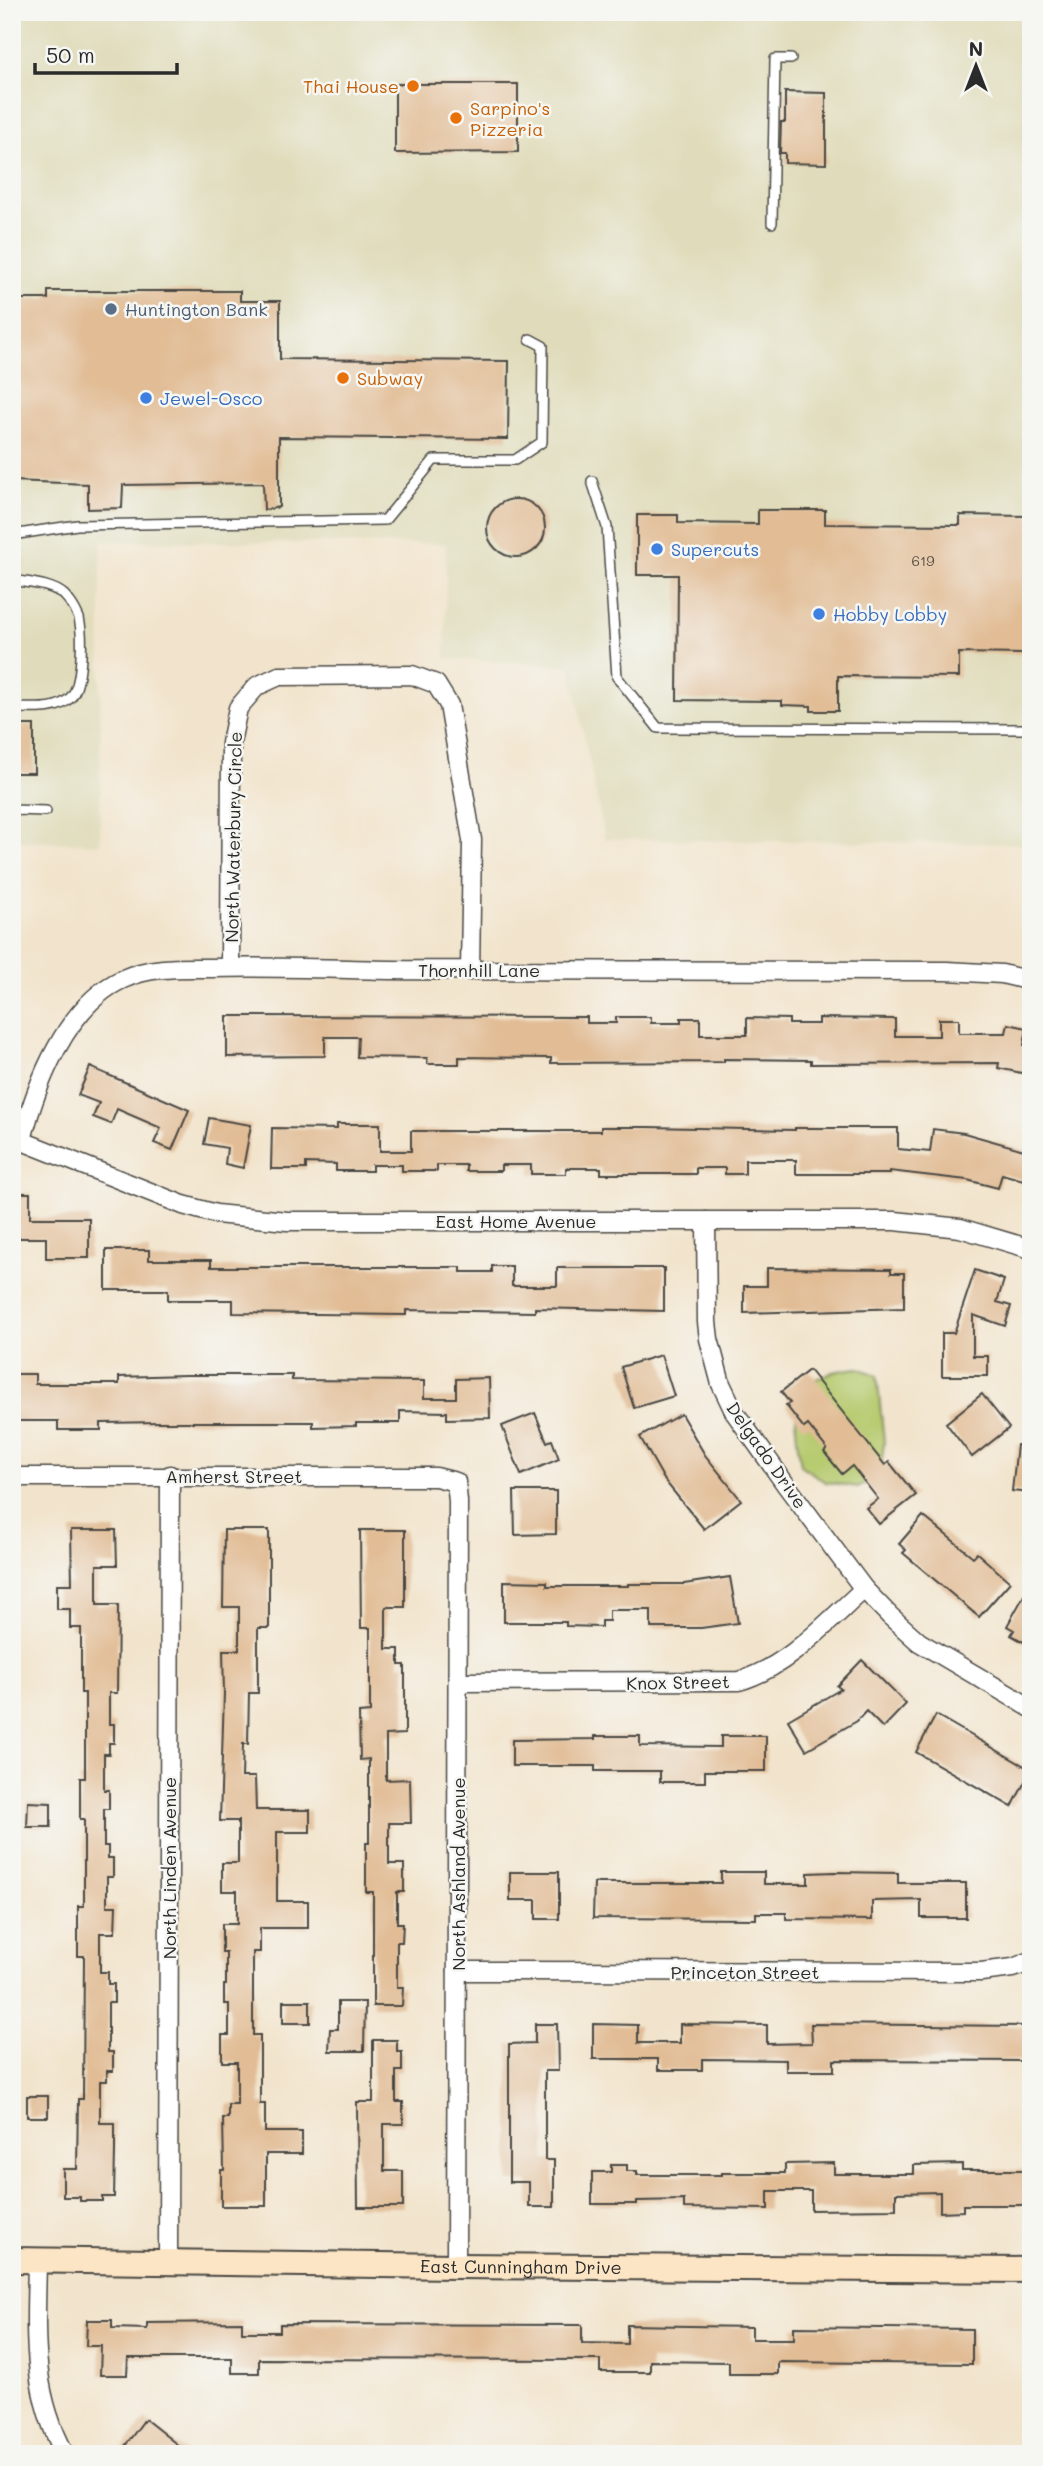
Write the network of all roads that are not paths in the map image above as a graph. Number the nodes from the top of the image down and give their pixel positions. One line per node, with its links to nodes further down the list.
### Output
1 (791, 59): 2 (lane)
2 (772, 223)
3 (530, 339): 5 (lane)
4 (592, 481): 8 (lane)
5 (12, 536)
6 (12, 580): 7 (lane)
7 (17, 708)
8 (1031, 729)
9 (12, 810): 10 (lane)
10 (46, 810)
11 (230, 967): 12 (street, Thornhill Lane); 12 (street, North Waterbury Circle); 14 (street, Thornhill Lane)
12 (470, 971): 13 (street, Thornhill Lane)
13 (1031, 981)
14 (17, 1138): 15 (street, East Home Avenue)
15 (706, 1221): 16 (street, East Home Avenue); 20 (street, Delgado Drive)
16 (1031, 1249)
17 (170, 1475): 18 (street, Amherst Street); 19 (street, Amherst Street); 26 (street, North Linden Avenue)
18 (12, 1476)
19 (456, 1482): 21 (street, North Ashland Avenue)
20 (864, 1588): 21 (street, Knox Street); 22 (street, Delgado Drive)
21 (459, 1682): 24 (street, North Ashland Avenue)
22 (1031, 1708)
23 (1031, 1961): 24 (street, Princeton Street)
24 (457, 1971): 27 (street, North Ashland Avenue)
25 (24, 2260): 26 (street, East Cunningham Drive); 29 (street)
26 (168, 2261): 27 (street, East Cunningham Drive)
27 (456, 2266): 28 (street, East Cunningham Drive)
28 (1031, 2270)
29 (65, 2454)

